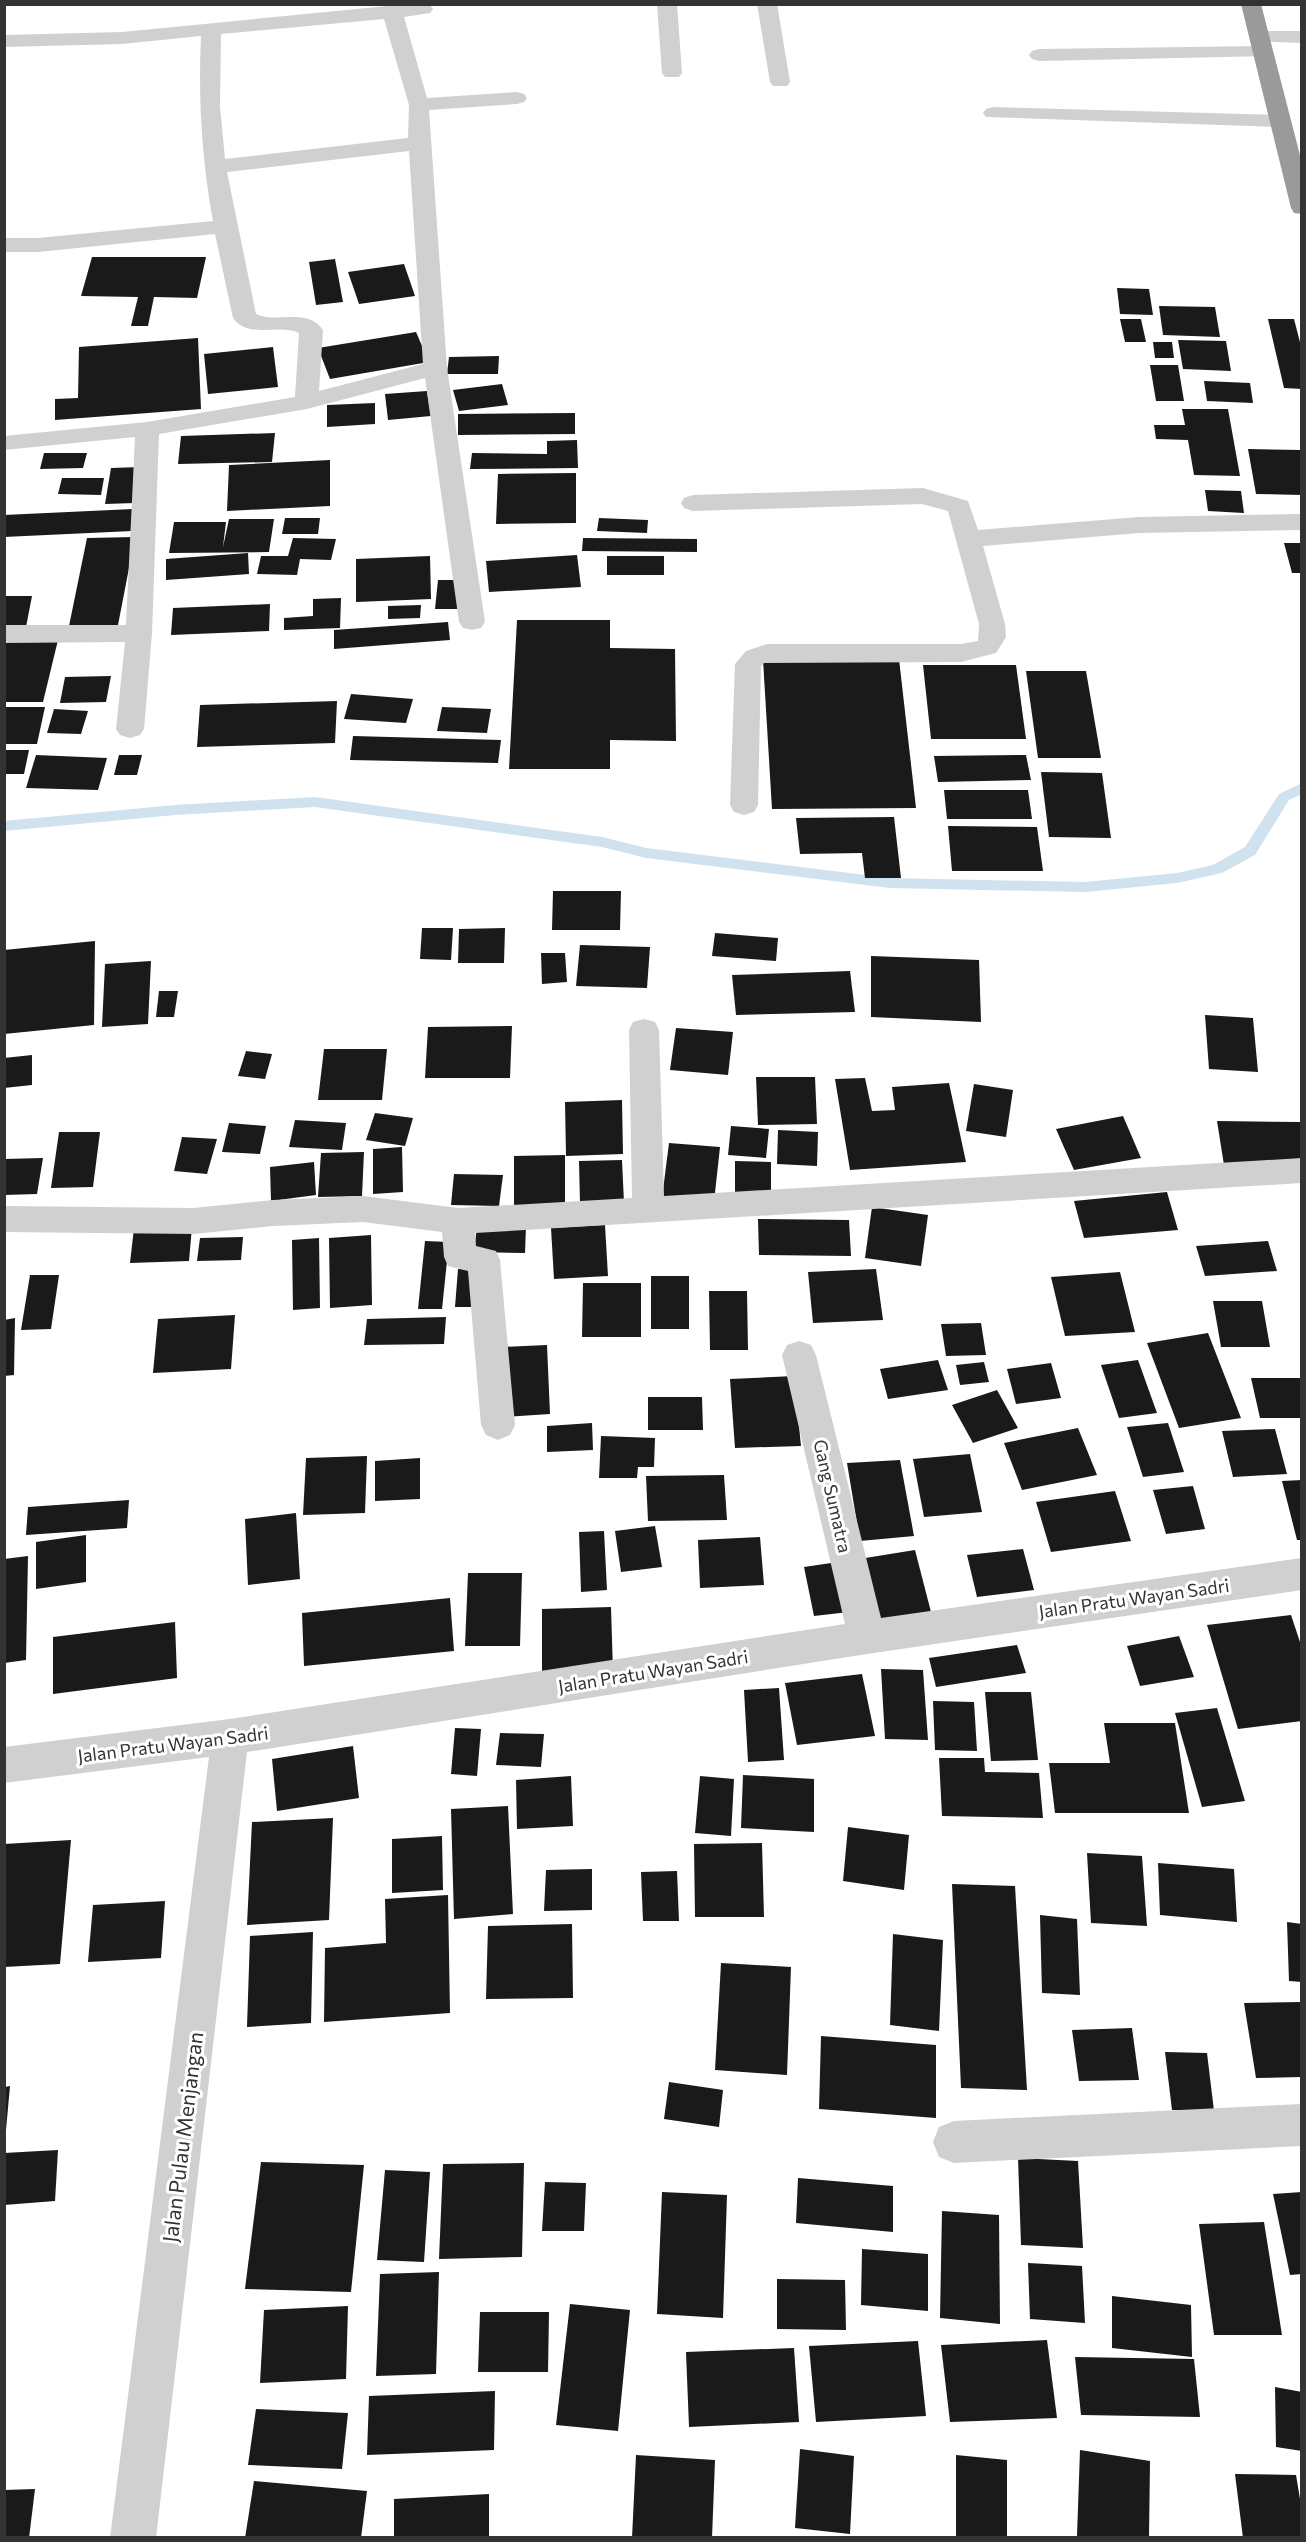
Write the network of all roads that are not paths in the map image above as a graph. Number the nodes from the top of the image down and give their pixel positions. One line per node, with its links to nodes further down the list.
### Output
1 (667, 4): 12 (street)
2 (767, 4): 13 (street)
3 (1251, 4): 10 (highway)
4 (423, 9): 6 (street)
5 (326, 12): 6 (street); 7 (street)
6 (393, 14): 15 (street)
7 (211, 29): 9 (street); 19 (street)
8 (1302, 37): 10 (street)
9 (4, 41)
10 (1262, 44): 11 (street); 17 (highway)
11 (1039, 55)
12 (672, 73)
13 (780, 82)
14 (517, 98): 15 (street)
15 (419, 105): 18 (street)
16 (993, 113): 17 (street)
17 (1278, 121): 20 (highway)
18 (418, 143): 19 (street); 23 (street)
19 (214, 167): 21 (street)
20 (1302, 208)
21 (224, 227): 22 (street); 24 (street)
22 (4, 245)
23 (435, 368): 24 (street); 30 (street)
24 (307, 402): 25 (street)
25 (147, 429): 26 (street); 31 (street)
26 (4, 443)
27 (693, 503): 29 (street)
28 (1302, 522): 29 (street)
29 (970, 539): 34 (street)
30 (472, 622)
31 (140, 633): 32 (street); 33 (street)
32 (4, 634)
33 (130, 729)
34 (744, 805)
35 (644, 1030): 37 (street)
36 (1302, 1170): 37 (street)
37 (648, 1211): 39 (street)
38 (4, 1219): 39 (street)
39 (458, 1221): 41 (street)
40 (800, 1355): 43 (street, Gang Sumatra)
41 (498, 1425)
42 (1302, 1574): 43 (street, Jalan Pratu Wayan Sadri)
43 (867, 1637): 44 (street, Jalan Pratu Wayan Sadri)
44 (230, 1737): 45 (street, Jalan Pratu Wayan Sadri); 48 (street, Jalan Pulau Menjangan)
45 (4, 1765)
46 (1302, 2125): 47 (street)
47 (954, 2142)
48 (133, 2538)

